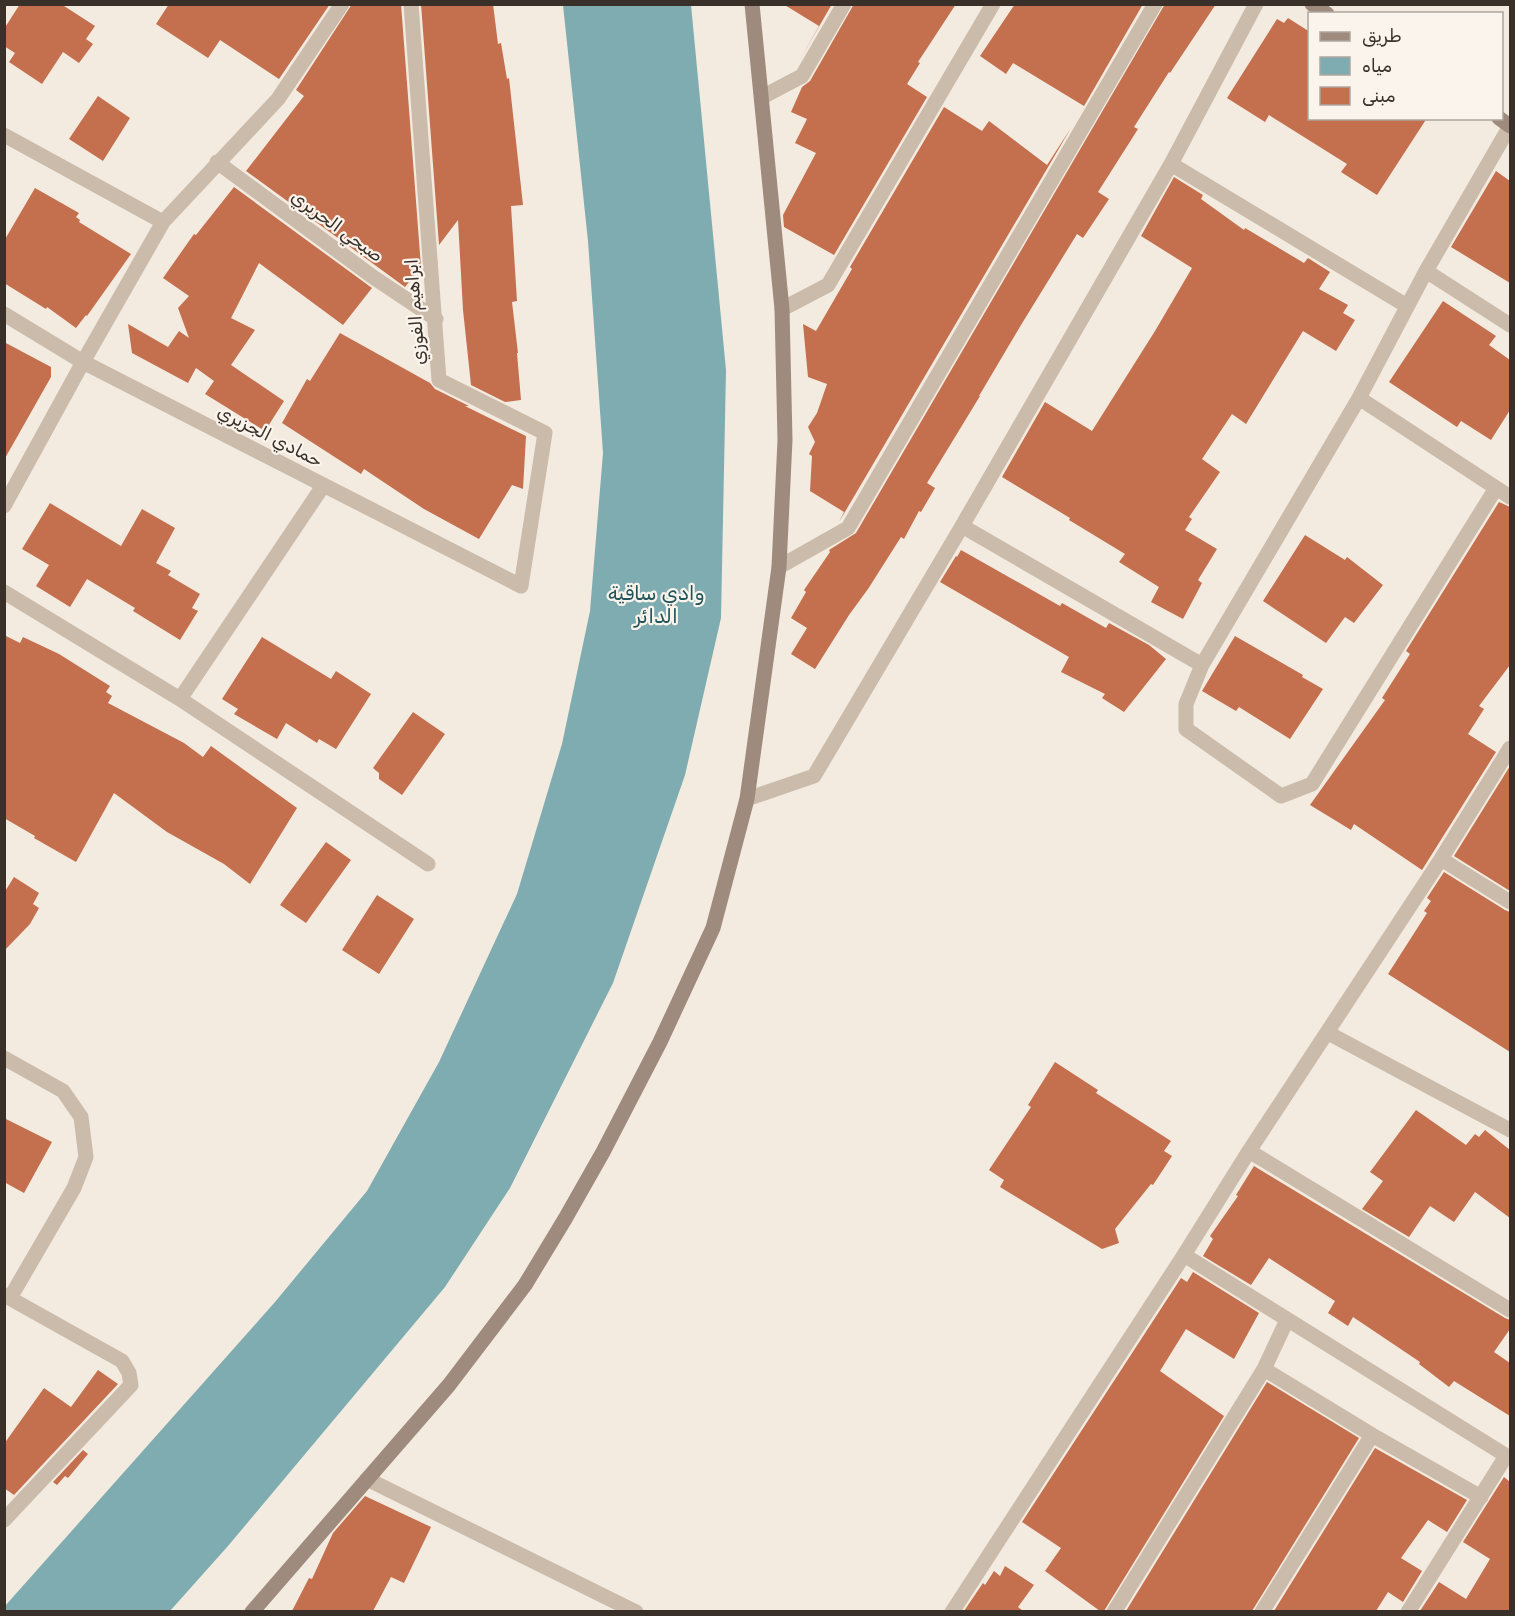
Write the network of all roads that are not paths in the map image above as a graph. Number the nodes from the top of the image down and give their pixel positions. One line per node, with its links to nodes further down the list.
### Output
1 (342, 4): 11 (street)
2 (411, 4): 18 (street, ابراهيم الفوزي)
3 (752, 4): 8 (street)
4 (844, 4): 8 (street)
5 (993, 4): 16 (street)
6 (1155, 4): 27 (street)
7 (1256, 4): 12 (street)
8 (762, 98): 16 (street)
9 (1510, 126): 14 (street)
10 (4, 135): 13 (street)
11 (217, 162): 13 (street); 18 (street, صبحي الحريري)
12 (1171, 164): 15 (street); 26 (street)
13 (163, 222): 20 (street)
14 (1426, 272): 15 (street); 19 (street)
15 (1407, 306): 21 (street)
16 (782, 309): 27 (street)
17 (4, 314): 20 (street, حمادي الجزيري)
18 (436, 319): 28 (street, ابراهيم الفوزي)
19 (1510, 325)
20 (83, 362): 22 (street, حمادي الجزيري); 25 (street)
21 (1359, 398): 23 (street); 30 (street)
22 (323, 486): 28 (street, حمادي الجزيري); 31 (street)
23 (1496, 488): 24 (street); 30 (street)
24 (1510, 497)
25 (4, 506)
26 (962, 526): 30 (street); 33 (street)
27 (780, 567): 33 (street)
28 (521, 586)
29 (4, 592): 31 (street)
30 (1202, 665)
31 (180, 699): 35 (street)
32 (1510, 750): 34 (street)
33 (747, 799): 48 (street)
34 (1441, 860): 36 (street); 37 (street)
35 (428, 864)
36 (1510, 902)
37 (1328, 1033): 39 (street); 40 (street)
38 (4, 1058): 42 (street)
39 (1510, 1130)
40 (1249, 1152): 41 (street); 43 (street)
41 (1184, 1255): 44 (street); 53 (street)
42 (7, 1297): 50 (street)
43 (1510, 1310)
44 (1287, 1320): 45 (street); 47 (street)
45 (1264, 1369): 46 (street); 54 (street)
46 (1372, 1435): 49 (street); 55 (street)
47 (1508, 1457): 49 (street)
48 (367, 1479): 51 (street); 52 (street)
49 (1481, 1497): 56 (street)
50 (4, 1520)
51 (252, 1611)
52 (636, 1611)
53 (952, 1611)
54 (1114, 1611)
55 (1262, 1611)
56 (1408, 1611)

